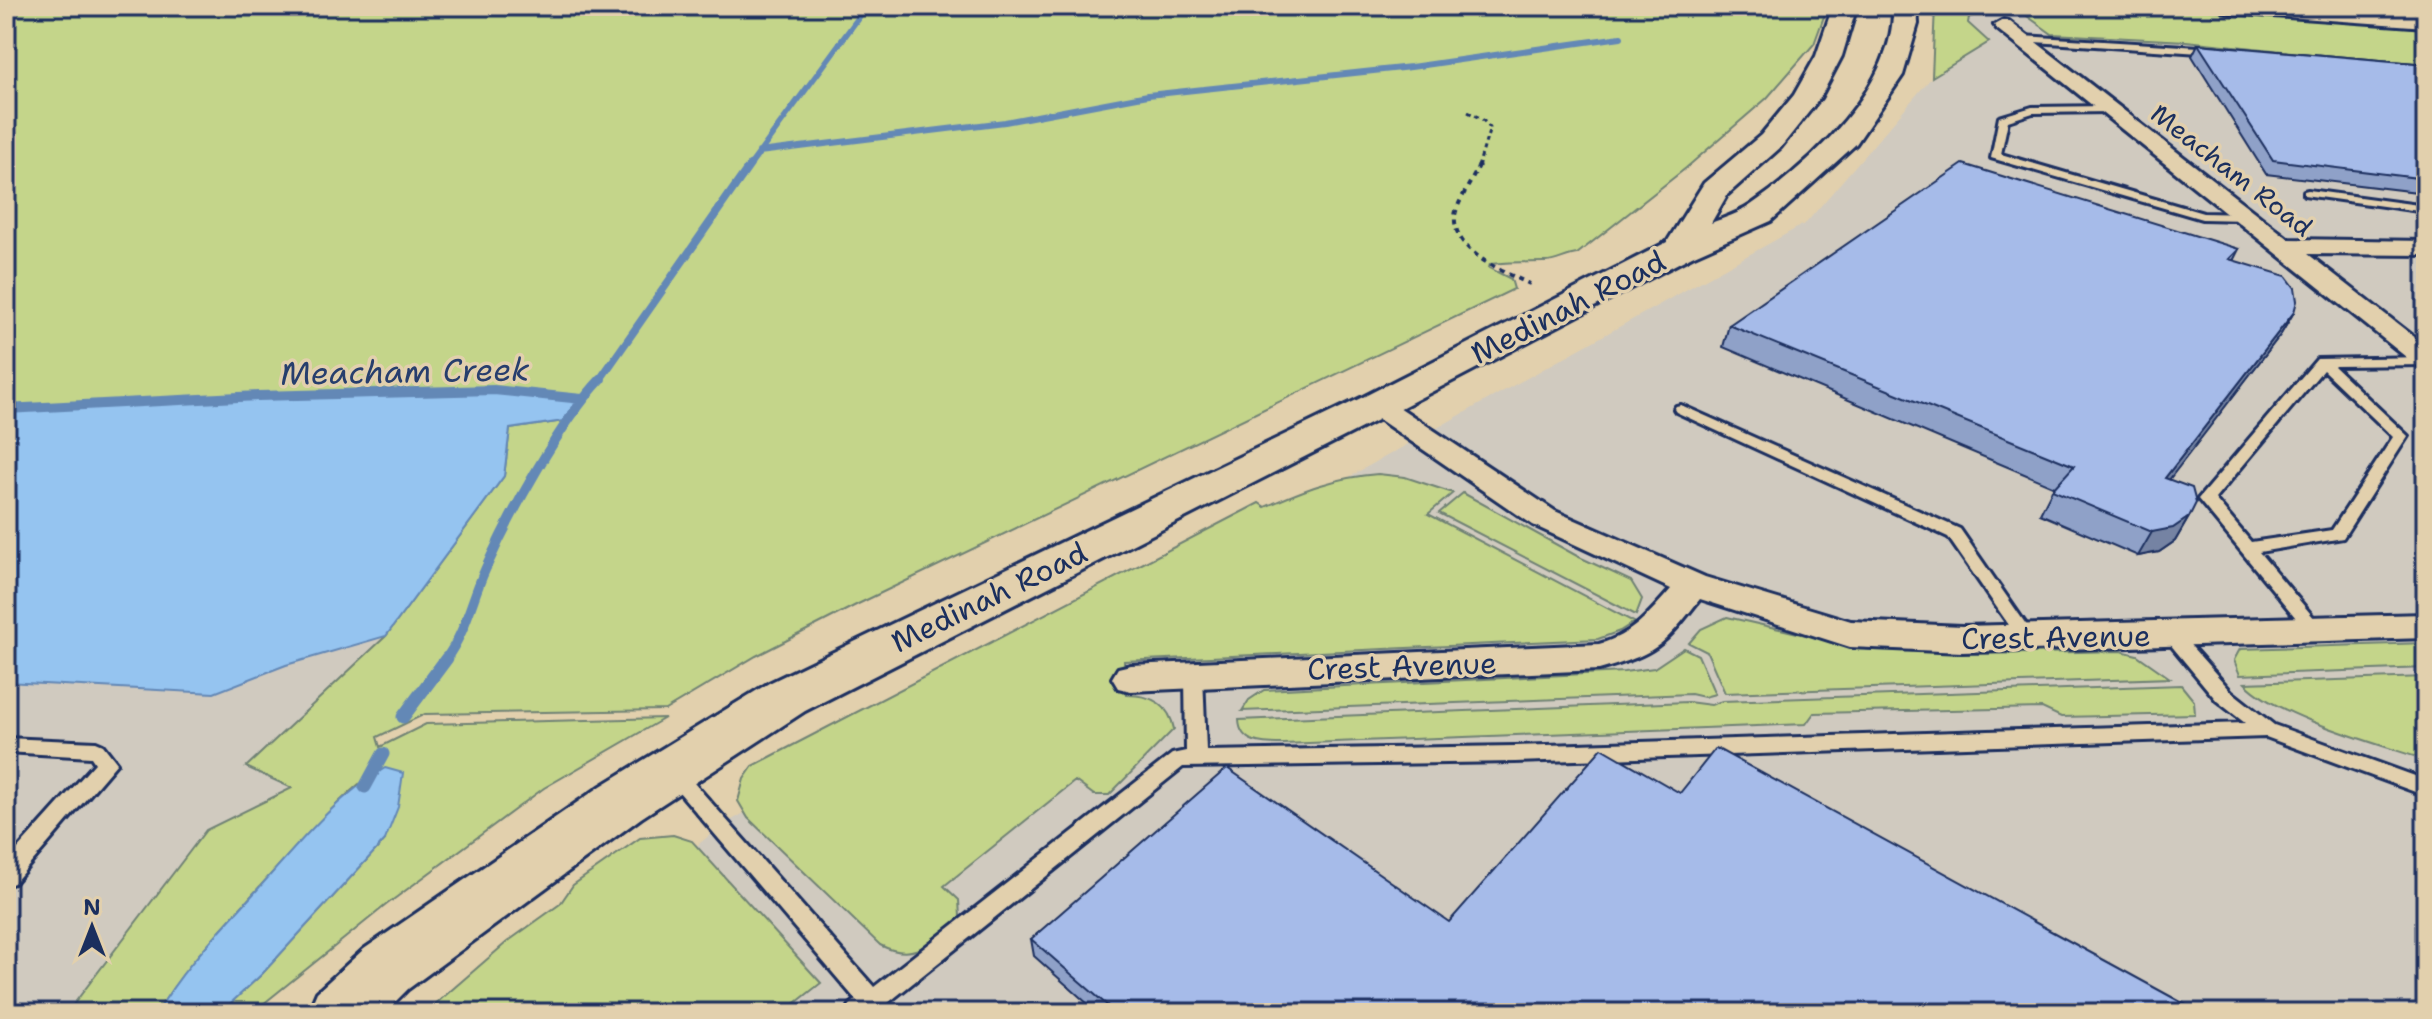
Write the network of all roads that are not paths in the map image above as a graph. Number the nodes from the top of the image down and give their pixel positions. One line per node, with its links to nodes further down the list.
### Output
1 (1905, 6): 10 (main road, Medinah Road)
2 (1924, 6): 10 (main road)
3 (2231, 6): 6 (main road)
4 (2270, 6): 6 (main road)
5 (1845, 7): 17 (main road, Medinah Road)
6 (2309, 10): 7 (main road)
7 (2426, 20)
8 (2012, 32): 9 (lane); 11 (street, Meacham Road)
9 (2220, 52)
10 (1890, 75): 17 (main road, Medinah Road)
11 (2110, 109): 14 (street, Meacham Road); 14 (lane)
12 (2308, 193): 13 (lane)
13 (2426, 209)
14 (2247, 217): 15 (street, Meacham Road)
15 (2284, 246): 16 (street); 18 (street, Meacham Road)
16 (2426, 248)
17 (1680, 249): 20 (main road, Medinah Road)
18 (2426, 360): 19 (lane)
19 (2322, 362): 22 (lane); 22 (lane)
20 (1377, 405): 23 (street, Crest Avenue); 33 (main road, Medinah Road)
21 (1681, 409): 27 (lane)
22 (2247, 548): 25 (lane)
23 (1693, 585): 27 (street, Crest Avenue); 28 (street, Crest Avenue)
24 (2426, 626): 25 (street, Crest Avenue)
25 (2316, 631): 26 (street, Crest Avenue)
26 (2171, 634): 27 (street, Crest Avenue); 30 (lane)
27 (2026, 637)
28 (1194, 675): 29 (street, Crest Avenue); 32 (lane)
29 (1131, 678)
30 (2267, 730): 32 (lane); 34 (lane)
31 (6, 745): 35 (lane)
32 (1196, 758): 36 (lane)
33 (671, 771): 36 (lane); 37 (main road, Medinah Road)
34 (2426, 788)
35 (6, 877)
36 (870, 1009)
37 (340, 1013)

